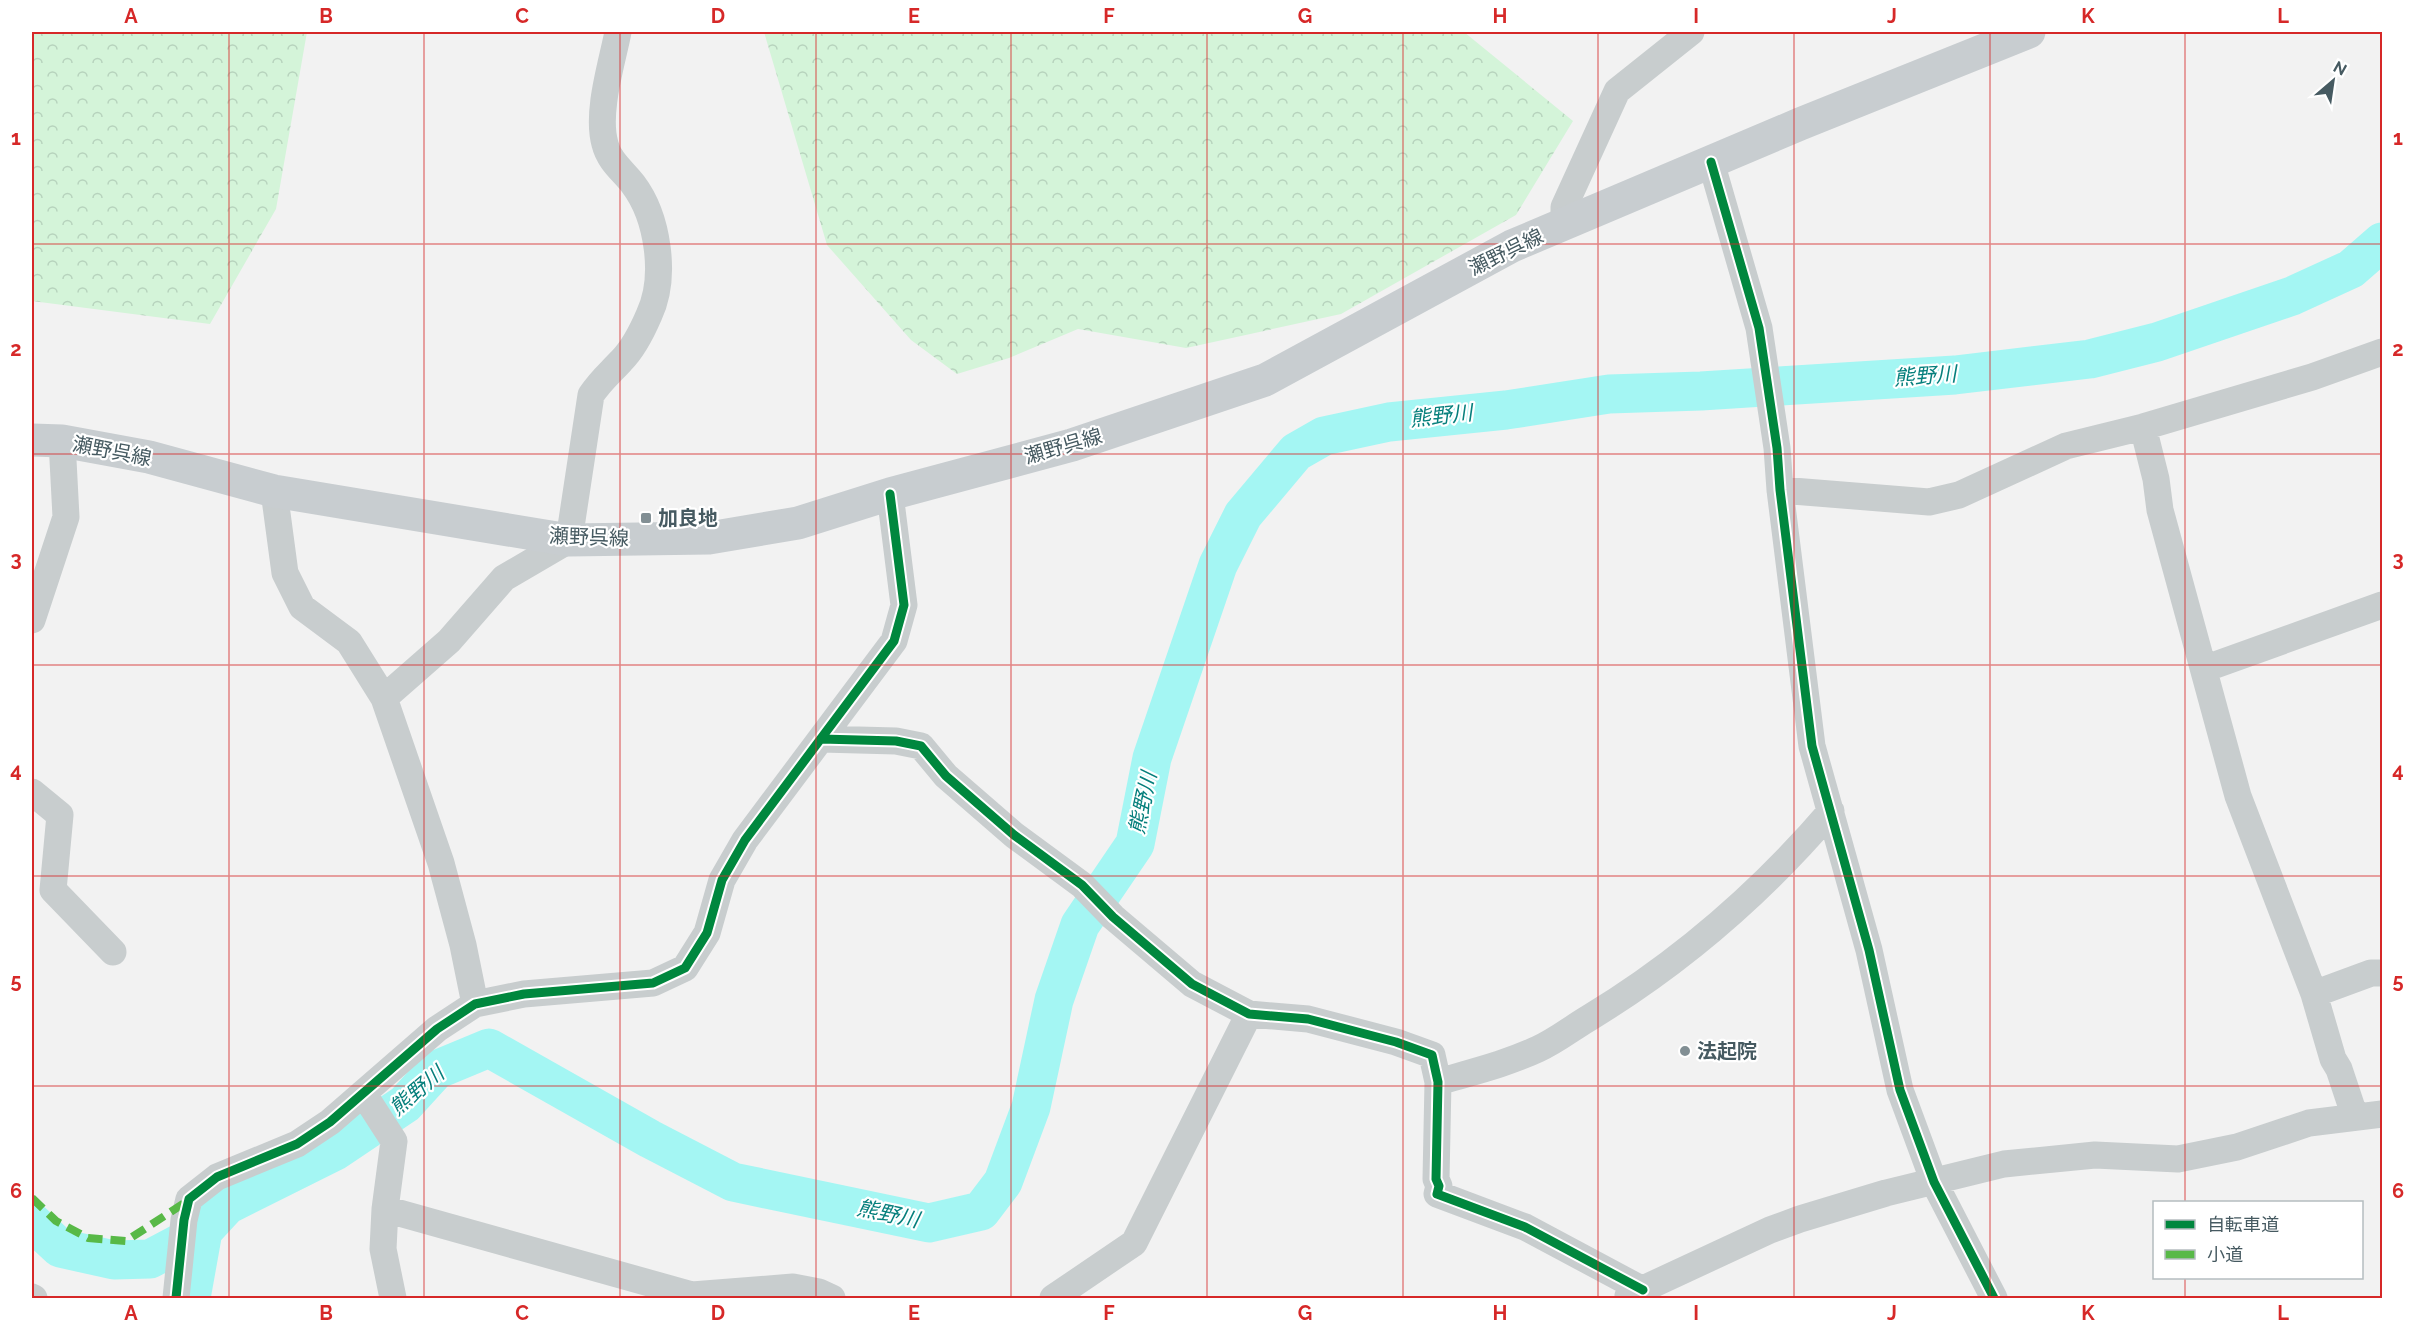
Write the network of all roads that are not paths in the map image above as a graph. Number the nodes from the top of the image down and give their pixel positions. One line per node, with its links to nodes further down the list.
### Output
1 (618, 32): 12 (street)
2 (1691, 32): 5 (street)
3 (2029, 32): 4 (main road, 瀬野呉線)
4 (1711, 162): 5 (main road, 瀬野呉線); 9 (street)
5 (1564, 224): 11 (main road, 瀬野呉線)
6 (2382, 352): 7 (street)
7 (2143, 427): 9 (street); 15 (street)
8 (47, 441): 10 (main road, 瀬野呉線); 14 (street)
9 (1780, 490): 19 (street)
10 (274, 491): 12 (main road, 瀬野呉線); 16 (street)
11 (890, 494): 12 (main road, 瀬野呉線); 17 (street)
12 (570, 540): 16 (street)
13 (2382, 605): 15 (street)
14 (32, 615)
15 (2204, 669): 22 (street)
16 (384, 698): 23 (street)
17 (821, 739): 23 (street); 24 (street)
18 (32, 792): 20 (street)
19 (1831, 811): 25 (street); 29 (street)
20 (113, 952)
21 (2382, 973): 22 (street)
22 (2314, 994): 28 (street)
23 (475, 1004): 26 (street)
24 (1249, 1014): 25 (street); 35 (street)
25 (1438, 1082): 31 (street)
26 (367, 1101): 30 (street); 32 (street)
27 (2382, 1114): 28 (street)
28 (2355, 1117): 29 (street)
29 (1934, 1182): 31 (street); 36 (street)
30 (385, 1209): 33 (street); 34 (street)
31 (1633, 1294)
32 (176, 1299)
33 (393, 1299)
34 (832, 1299)
35 (1053, 1299)
36 (1994, 1299)

